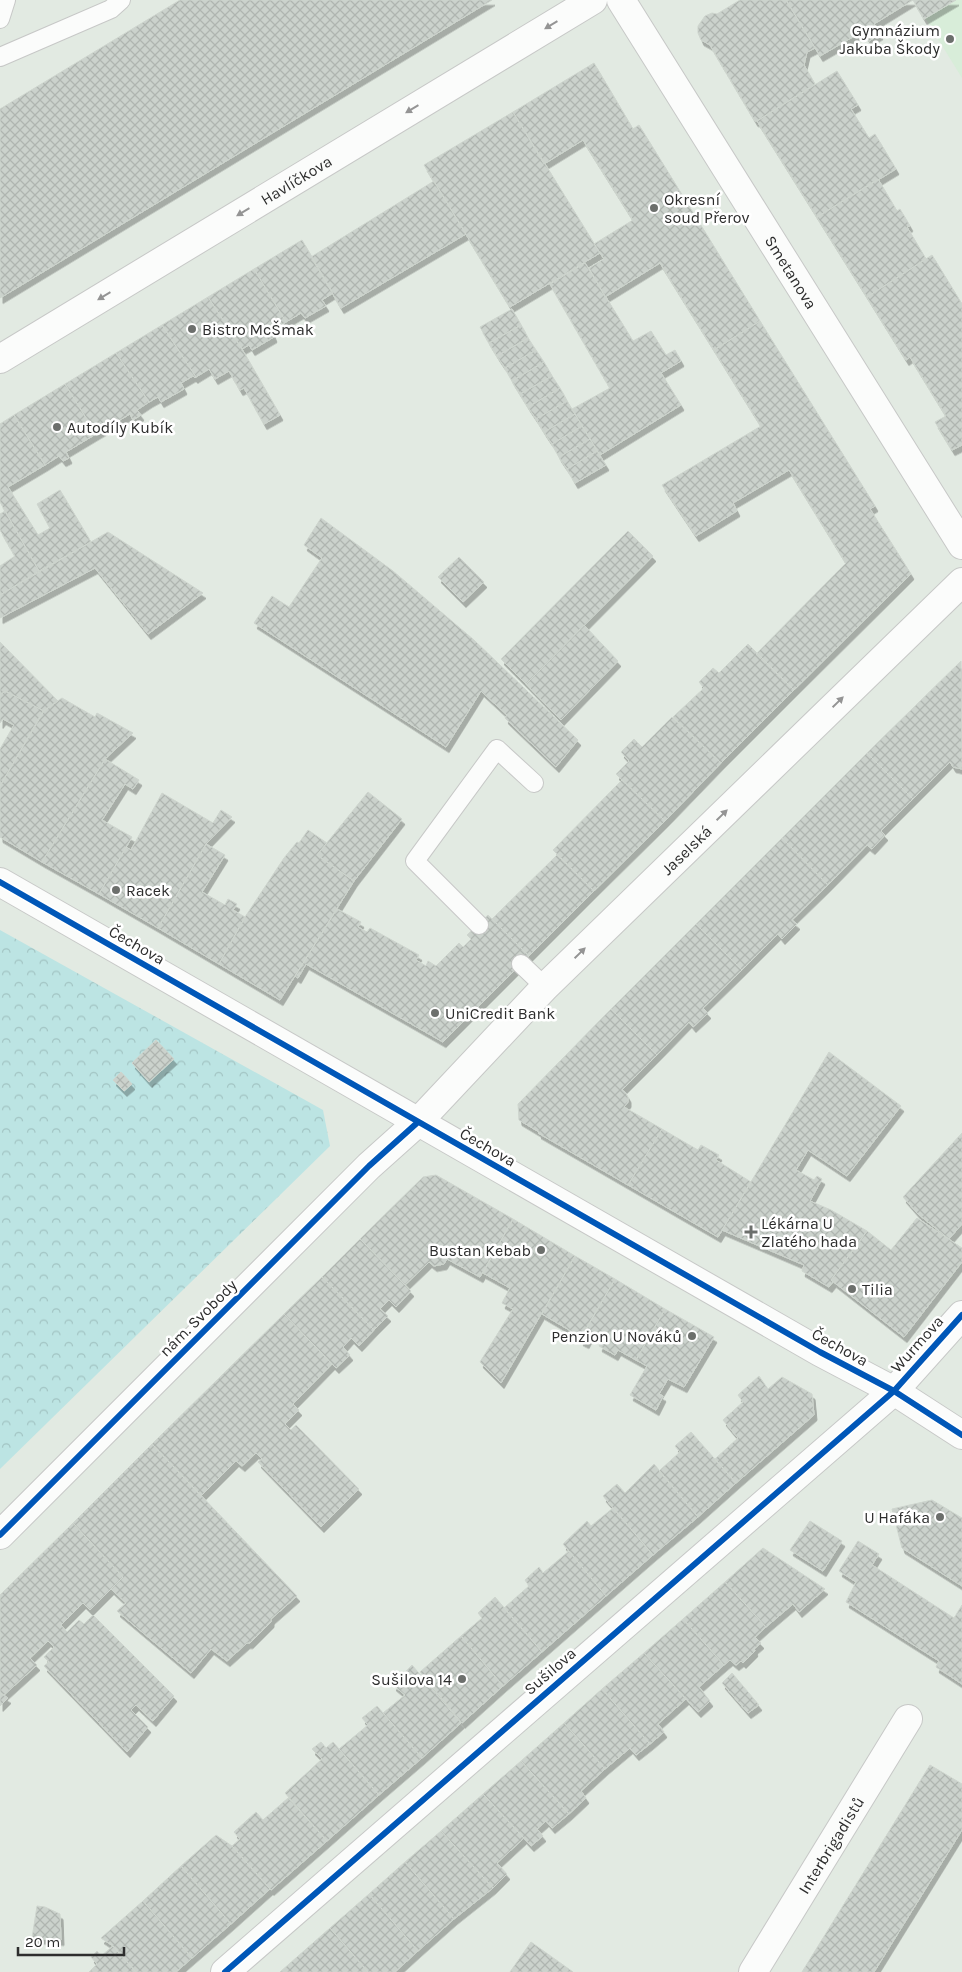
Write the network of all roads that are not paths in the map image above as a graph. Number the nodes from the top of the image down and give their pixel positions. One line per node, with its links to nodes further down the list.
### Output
1 (6, 0): 5 (lane)
2 (593, 0): 7 (street, Havlíčkova, one-way to 7)
3 (621, 0): 8 (street, Smetanova)
4 (110, 3): 6 (lane)
5 (0, 19)
6 (0, 57)
7 (0, 359)
8 (962, 545)
9 (962, 582): 14 (street, Jaselská, one-way to 9)
10 (534, 783): 12 (lane)
11 (0, 882): 15 (street, Čechova)
12 (479, 925)
13 (521, 964): 14 (lane)
14 (545, 987): 15 (street, Jaselská)
15 (417, 1123): 17 (street, Čechova); 19 (street, nám. Svobody)
16 (962, 1315): 17 (street, Wurmova)
17 (894, 1391): 18 (street, Čechova); 21 (street, Sušilova)
18 (962, 1435)
19 (0, 1535)
20 (908, 1720): 22 (street, Interbrigadistů)
21 (225, 1972)
22 (753, 1972)

